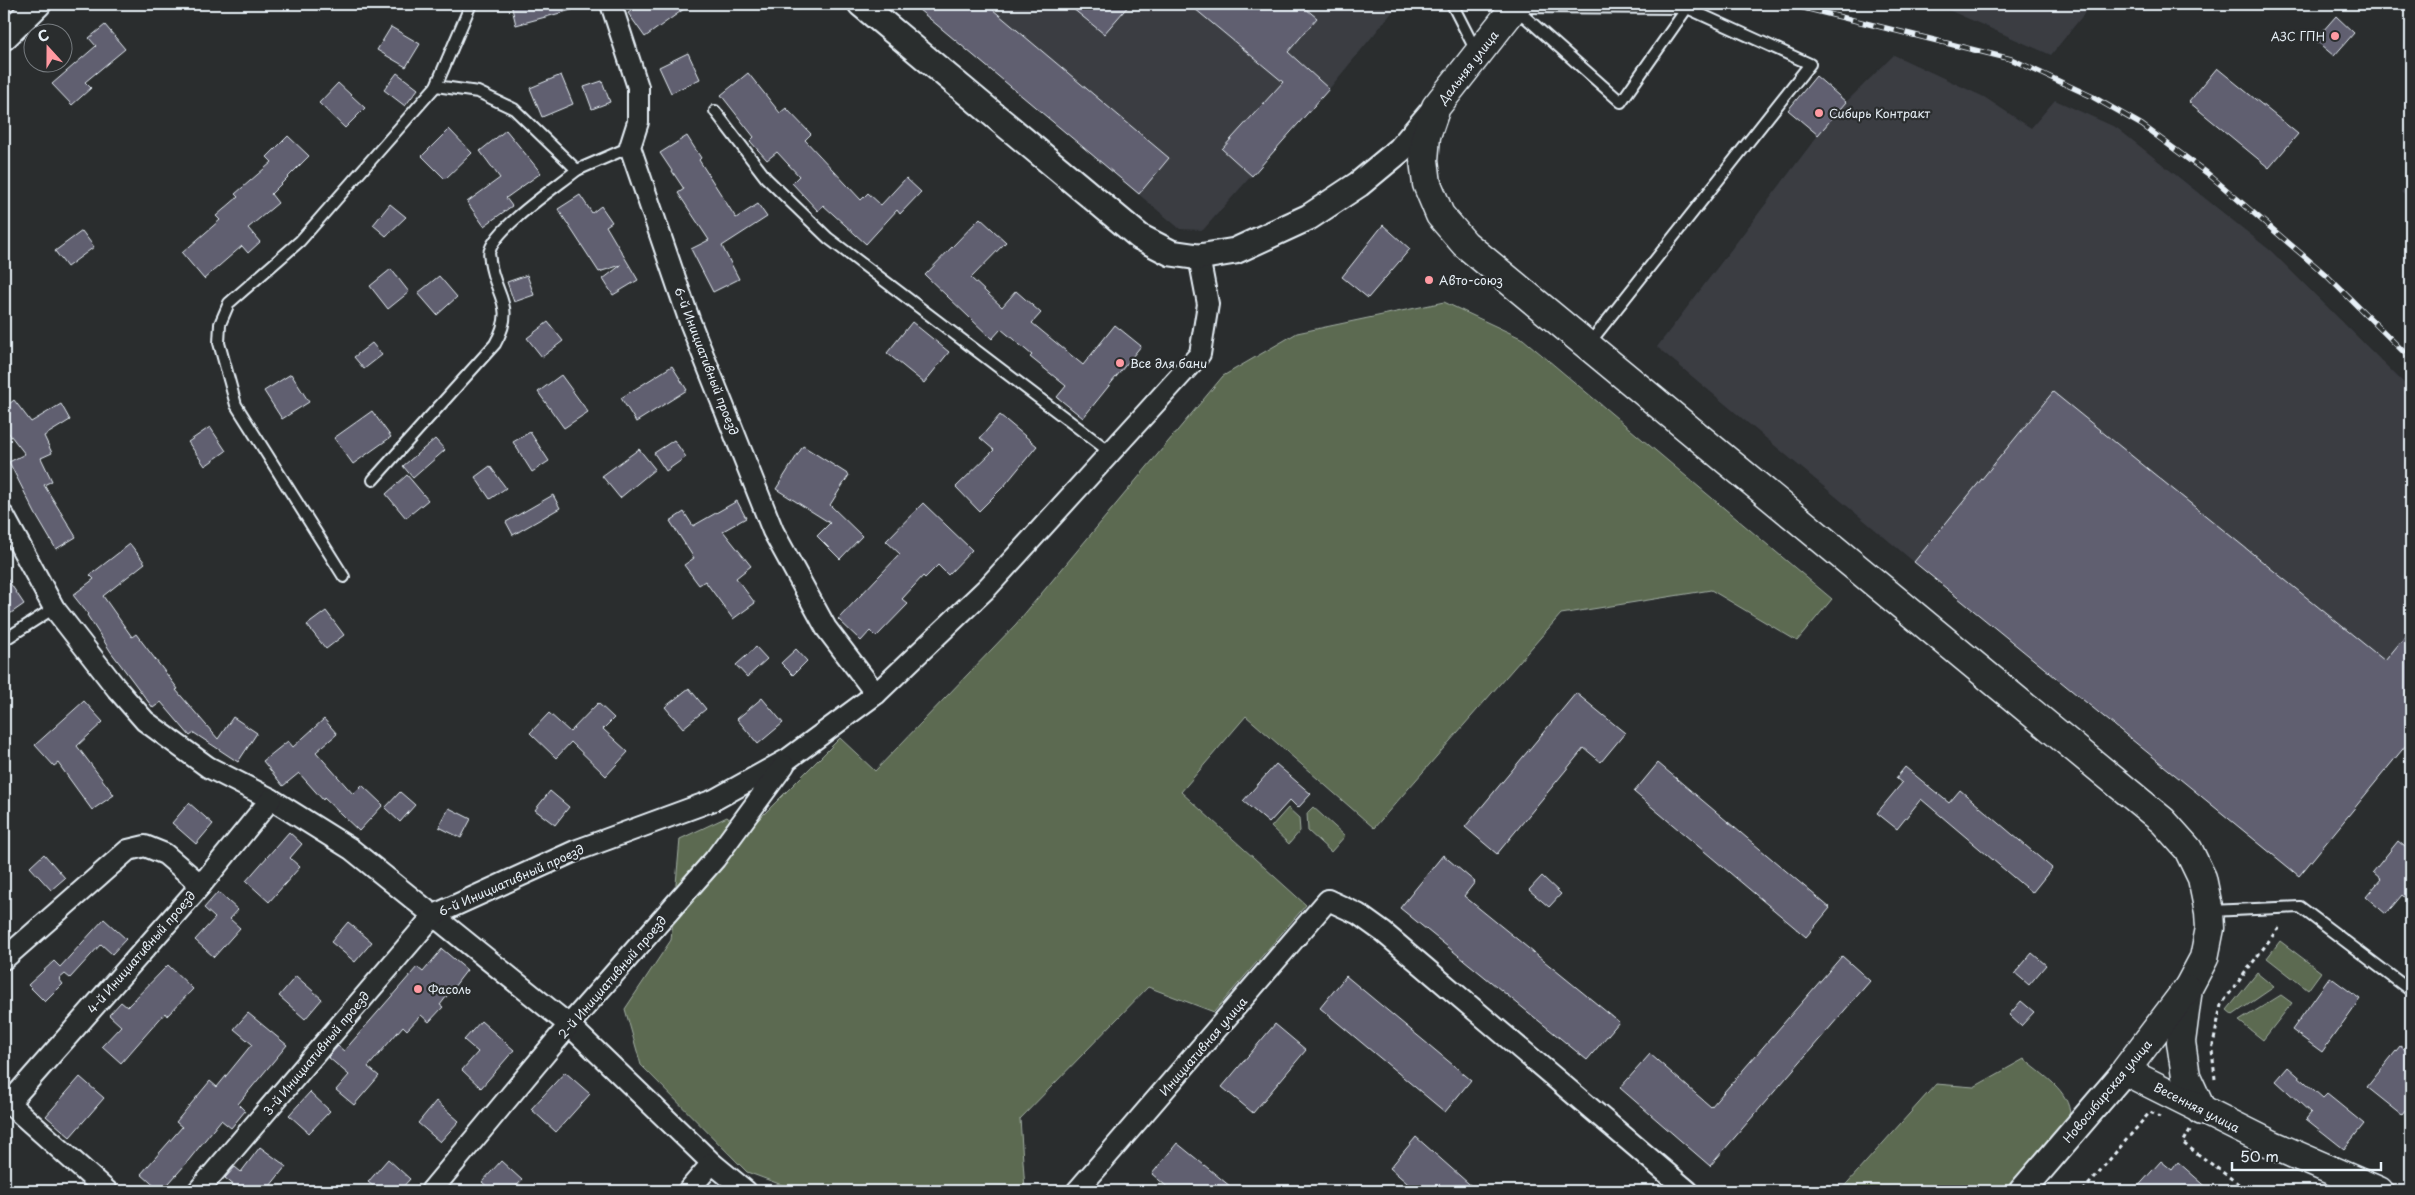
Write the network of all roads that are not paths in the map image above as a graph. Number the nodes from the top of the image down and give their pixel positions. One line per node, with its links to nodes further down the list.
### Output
1 (38, 4): 8 (street)
2 (471, 4): 10 (lane)
3 (610, 4): 13 (street)
4 (861, 4): 15 (street)
5 (1452, 4): 9 (lane)
6 (1516, 6): 7 (lane); 7 (lane); 9 (main road, Дальняя улица)
7 (1687, 8): 16 (lane)
8 (4, 37)
9 (1478, 55): 11 (main road, Дальняя улица)
10 (436, 86): 14 (lane); 20 (lane)
11 (1436, 107): 15 (street); 16 (main road, Дальняя улица)
12 (715, 111): 17 (lane)
13 (630, 147): 14 (lane); 23 (street, 6-й Инициативный проезд)
14 (577, 170): 18 (lane)
15 (1200, 257): 17 (street, 6-й Инициативный проезд)
16 (1588, 345): 27 (main road, Дальняя улица)
17 (1110, 452): 23 (street, 6-й Инициативный проезд)
18 (373, 480)
19 (4, 516): 21 (street, 6-й Инициативный проезд)
20 (344, 577)
21 (54, 608): 22 (lane); 25 (street, 6-й Инициативный проезд)
22 (4, 640)
23 (876, 694): 24 (street, 6-й Инициативный проезд)
24 (788, 759): 28 (street, 6-й Инициативный проезд); 32 (street, 2-й Инициативный проезд)
25 (271, 799): 26 (street, 4-й Инициативный проезд); 28 (street, 6-й Инициативный проезд)
26 (201, 884): 29 (street); 34 (street, 4-й Инициативный проезд)
27 (2209, 912): 30 (main road, Дальняя улица); 31 (lane)
28 (434, 915): 32 (street); 38 (street, 3-й Инициативный проезд)
29 (4, 958)
30 (2188, 988): 33 (main road, Новосибирская улица); 35 (main road)
31 (2411, 991)
32 (569, 1025): 36 (street); 39 (street, 2-й Инициативный проезд)
33 (2125, 1071): 35 (main road, Весенняя улица); 44 (street, Новосибирская улица)
34 (6, 1101): 37 (street)
35 (2192, 1123): 45 (main road, Весенняя улица)
36 (712, 1163): 40 (street); 41 (street)
37 (107, 1191)
38 (198, 1191)
39 (432, 1191)
40 (688, 1191)
41 (746, 1191)
42 (1077, 1191): 43 (street, Инициативная улица)
43 (1688, 1191)
44 (2022, 1191)
45 (2379, 1191)

